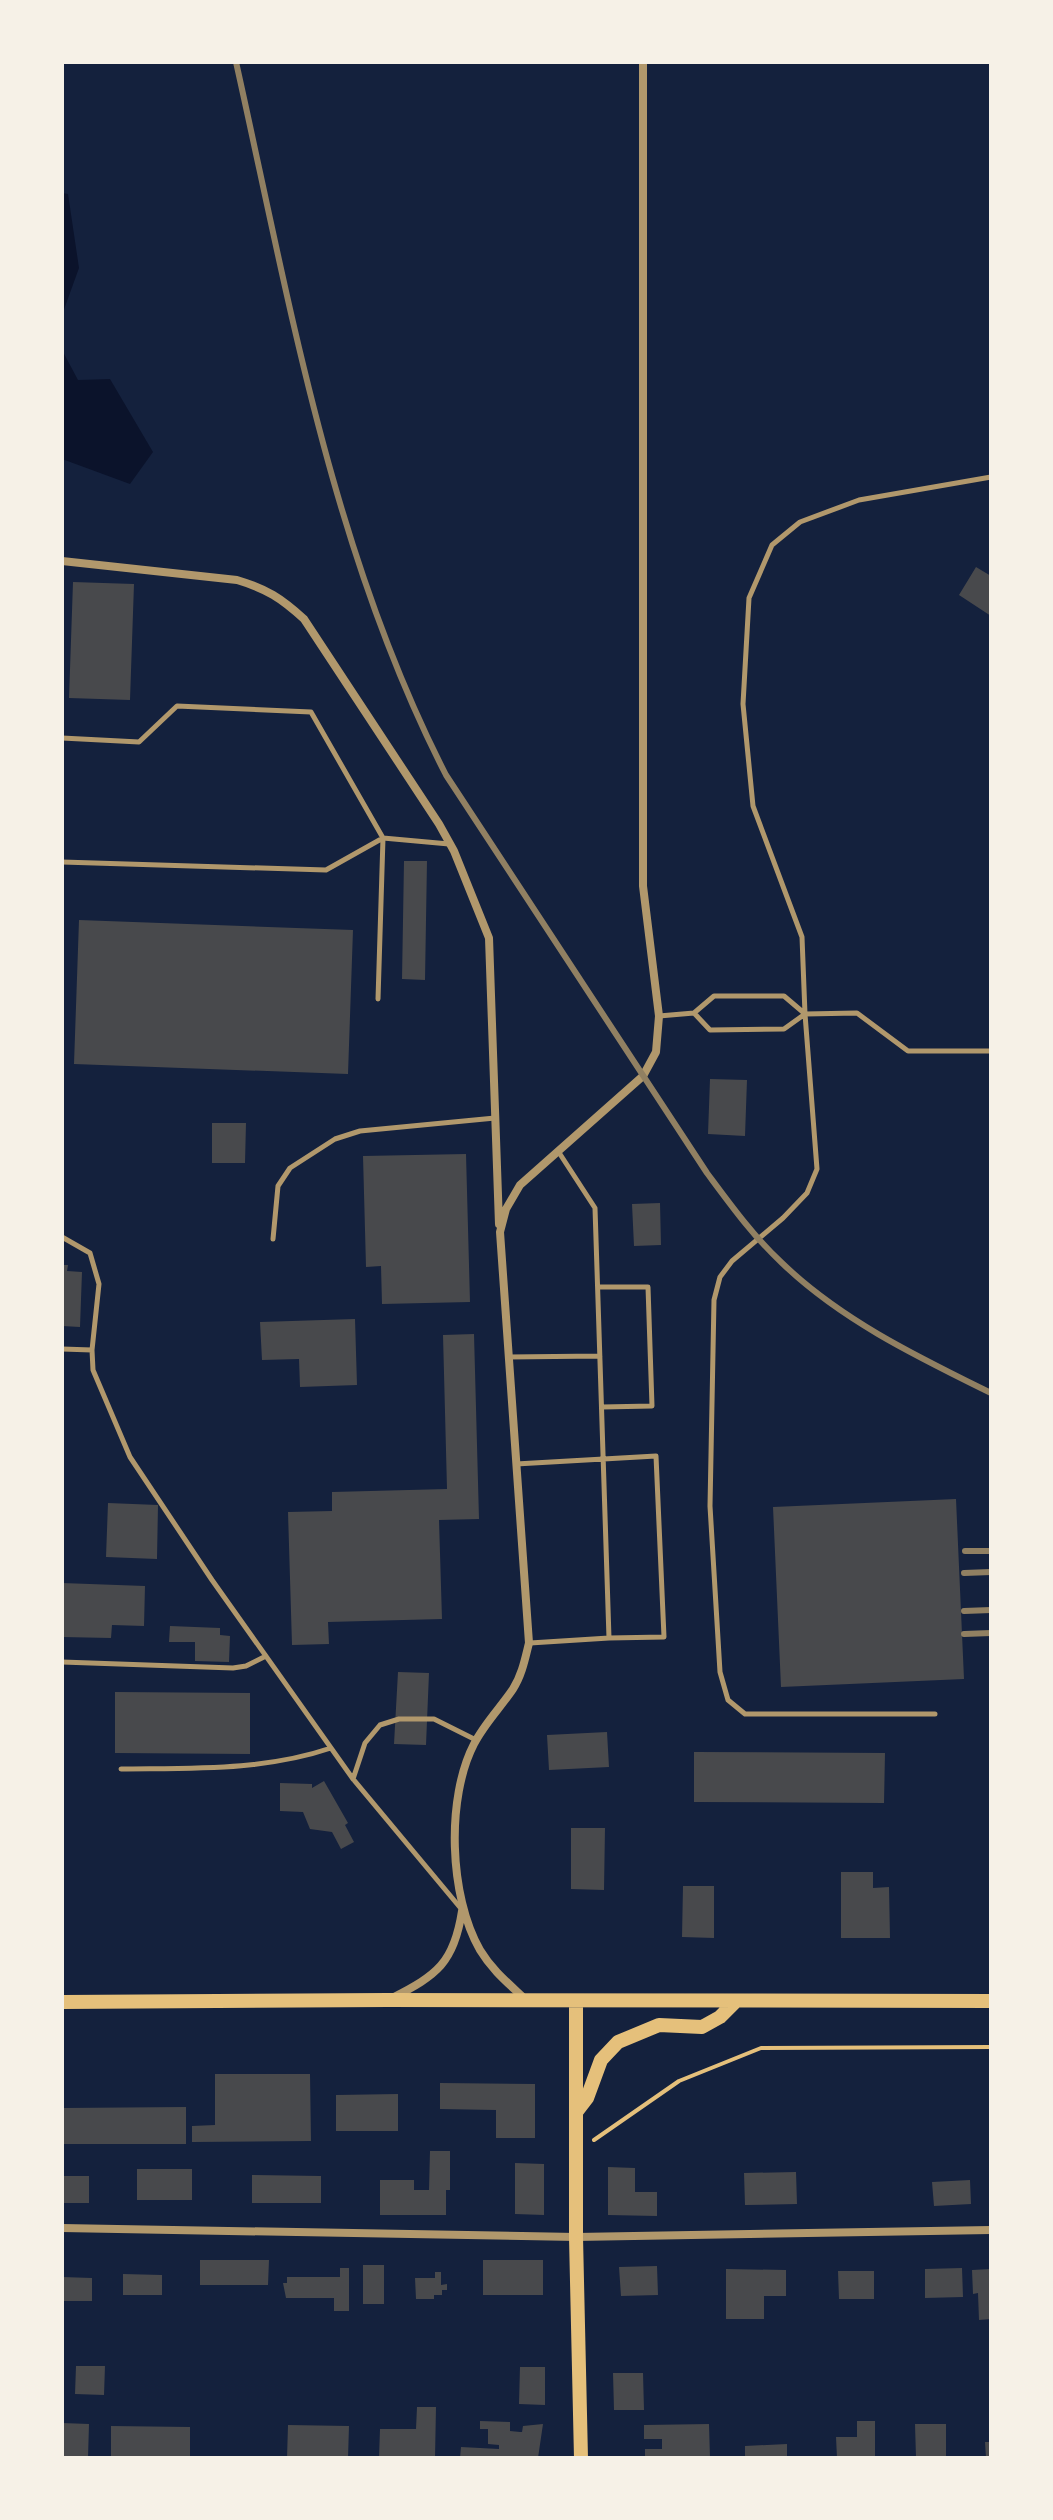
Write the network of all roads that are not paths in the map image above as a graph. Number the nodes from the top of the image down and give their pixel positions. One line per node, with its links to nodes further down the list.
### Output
1 (643, 62): 11 (street)
2 (991, 477): 10 (lane)
3 (62, 561): 6 (street)
4 (62, 738): 5 (lane)
5 (383, 838): 6 (lane); 7 (lane); 8 (lane)
6 (450, 845): 13 (street)
7 (62, 862)
8 (378, 999)
9 (694, 1013): 10 (lane); 10 (lane); 11 (lane)
10 (805, 1014): 12 (lane); 30 (lane)
11 (659, 1016): 14 (street)
12 (991, 1051)
13 (495, 1118): 15 (street); 17 (lane)
14 (558, 1151): 15 (street); 18 (lane)
15 (500, 1232): 22 (street)
16 (62, 1237): 20 (lane)
17 (273, 1239)
18 (598, 1287): 21 (lane); 23 (lane)
19 (62, 1349): 20 (lane)
20 (92, 1350): 28 (lane)
21 (600, 1356): 22 (lane); 23 (lane)
22 (508, 1357): 25 (street)
23 (602, 1407): 24 (lane)
24 (603, 1459): 25 (lane); 26 (lane); 26 (lane)
25 (516, 1464): 27 (street)
26 (609, 1638): 27 (lane)
27 (529, 1643): 31 (street)
28 (266, 1656): 29 (lane); 32 (lane)
29 (62, 1662)
30 (935, 1714)
31 (476, 1740): 34 (lane); 35 (street)
32 (331, 1748): 33 (lane); 34 (lane)
33 (121, 1769)
34 (353, 1779): 35 (lane)
35 (463, 1911): 36 (street); 37 (street)
36 (388, 2000): 37 (main road); 39 (main road)
37 (528, 2001): 40 (main road)
38 (991, 2001): 41 (main road)
39 (62, 2002)
40 (576, 2002): 41 (main road); 42 (main road)
41 (735, 2002): 42 (main road)
42 (576, 2111): 45 (main road)
43 (62, 2228): 45 (street)
44 (991, 2230): 45 (street)
45 (576, 2237): 46 (main road)
46 (581, 2458)

